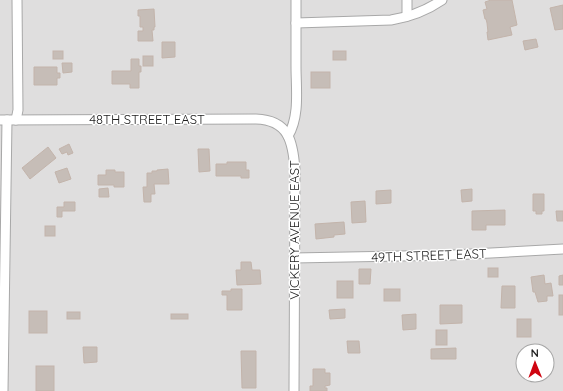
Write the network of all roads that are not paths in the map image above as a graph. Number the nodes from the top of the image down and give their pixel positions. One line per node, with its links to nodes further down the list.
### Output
1 (17, 0): 8 (street)
2 (296, 0): 6 (street)
3 (407, 0): 5 (street)
4 (442, 0): 5 (street)
5 (407, 16): 6 (street)
6 (296, 23): 9 (street)
7 (3, 120): 8 (street, 48TH STREET EAST); 12 (street)
8 (16, 120): 9 (street, 48TH STREET EAST)
9 (288, 136): 11 (street, VICKERY AVENUE EAST)
10 (563, 249): 11 (street, 49TH STREET EAST)
11 (294, 258): 14 (street, VICKERY AVENUE EAST)
12 (2, 270): 13 (street)
13 (3, 391)
14 (294, 391)

